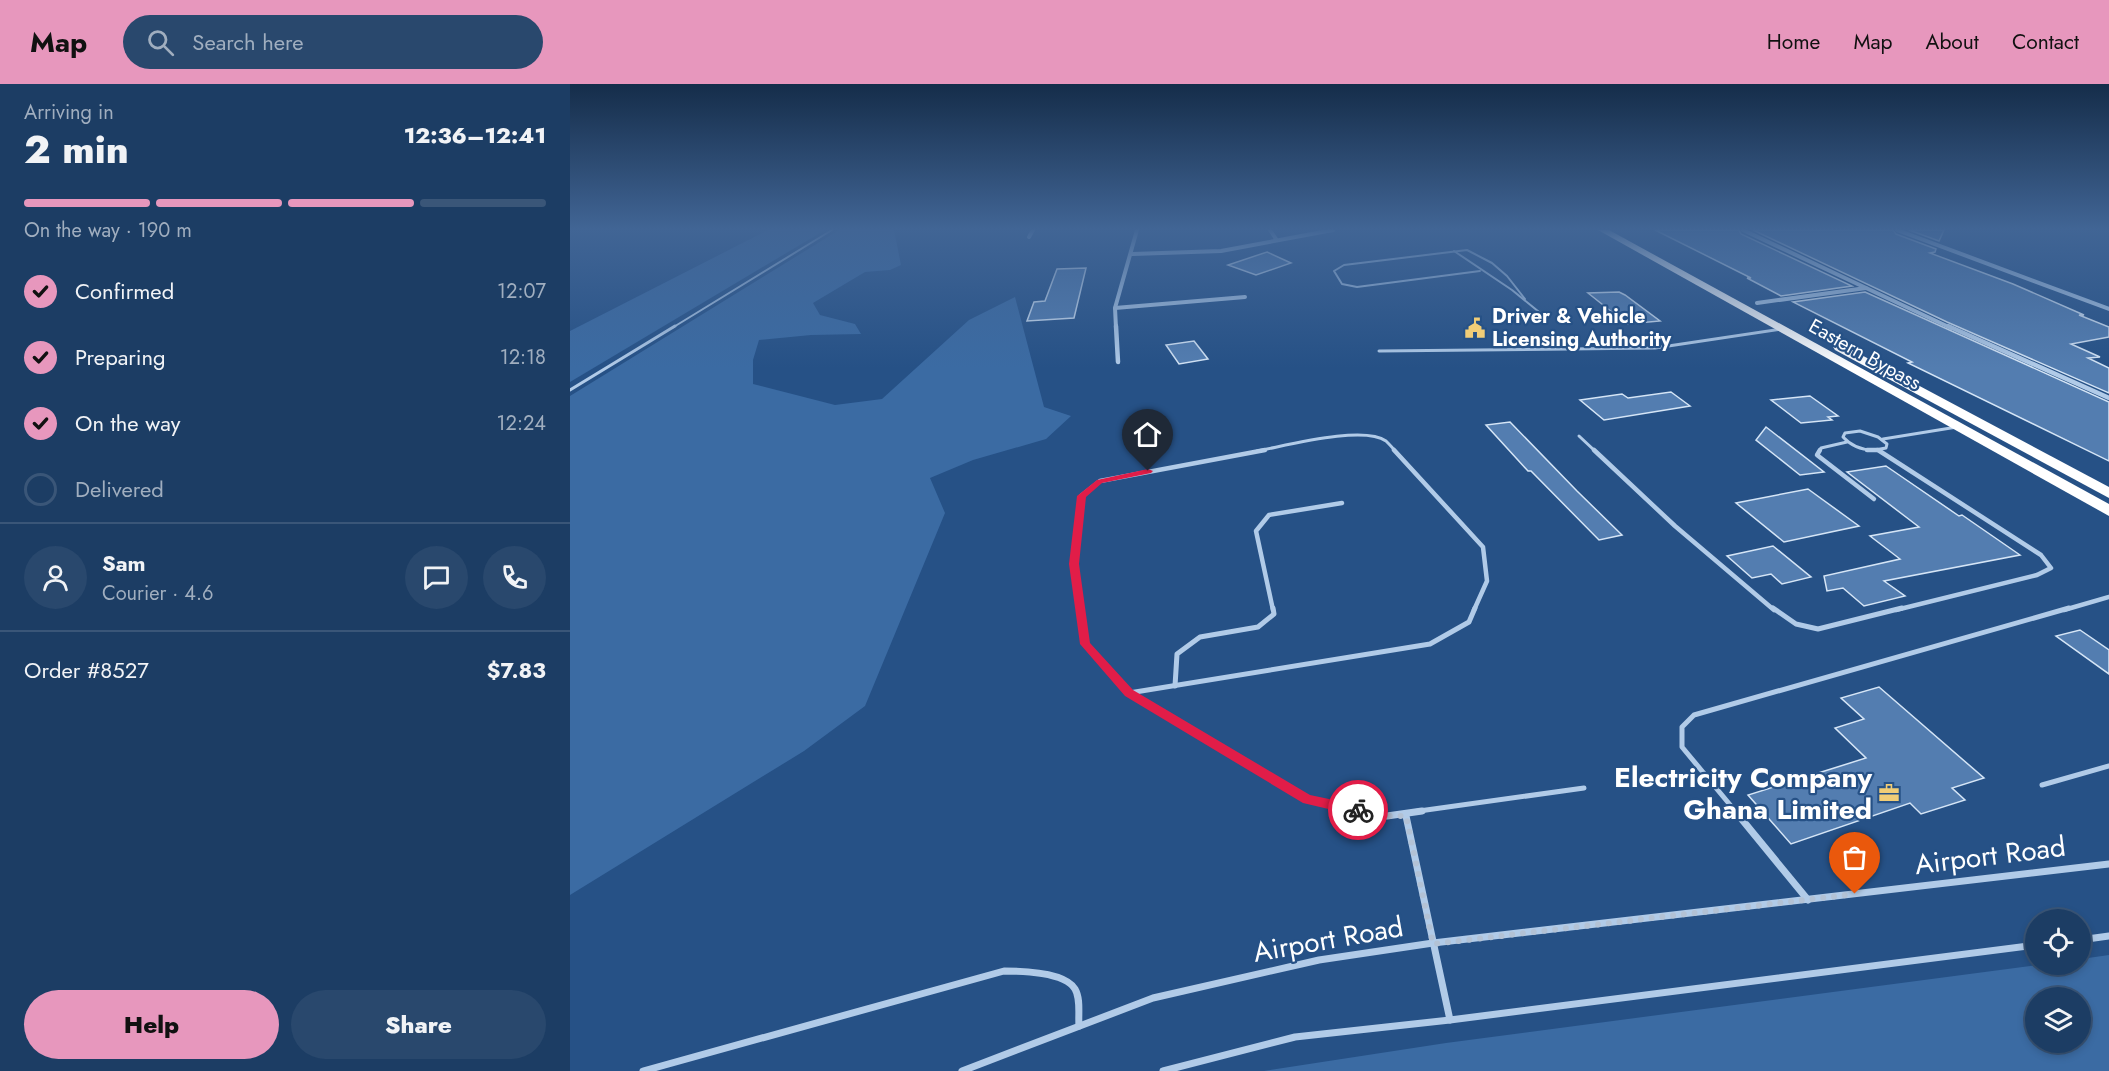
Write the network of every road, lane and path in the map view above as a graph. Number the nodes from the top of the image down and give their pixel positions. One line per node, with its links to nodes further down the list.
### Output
1 (757, 276): 21 (lane)
2 (1125, 276): 15 (street)
3 (1337, 276): 4 (lane)
4 (1441, 276)
5 (1489, 276): 13 (lane)
6 (1507, 276): 13 (lane)
7 (1685, 276): 18 (highway, Eastern Bypass)
8 (1708, 276): 14 (highway, Eastern Bypass)
9 (1841, 276): 11 (street)
10 (2021, 276): 16 (street)
11 (1866, 288): 14 (street); 22 (street)
12 (1245, 297): 15 (street)
13 (1526, 299): 17 (lane)
14 (1757, 303): 28 (highway, Eastern Bypass)
15 (1115, 308): 20 (street)
16 (2109, 309)
17 (1544, 316)
18 (1781, 329): 19 (lane); 23 (highway, Eastern Bypass)
19 (1379, 351)
20 (1118, 362)
21 (570, 390)
22 (2109, 398)
23 (1957, 428): 25 (lane); 31 (highway, Eastern Bypass)
24 (1579, 436): 27 (lane)
25 (1883, 439): 26 (lane); 27 (lane)
26 (1847, 442): 27 (lane); 29 (lane)
27 (1878, 450)
28 (2109, 493)
29 (1874, 499)
30 (1342, 503): 33 (lane)
31 (2109, 511)
32 (2109, 597): 40 (lane)
33 (1175, 686): 34 (lane); 34 (lane)
34 (1129, 693): 38 (lane)
35 (2109, 766): 36 (lane)
36 (2042, 785)
37 (1584, 788): 38 (lane)
38 (1406, 816): 43 (lane)
39 (2109, 864): 40 (lane, Airport Road)
40 (1808, 900): 43 (lane, Airport Road)
41 (2109, 936): 42 (lane)
42 (2091, 938)
43 (1433, 944): 45 (lane); 46 (lane, Airport Road)
44 (2025, 946): 45 (lane)
45 (1450, 1020): 49 (lane)
46 (1079, 1026): 47 (lane); 48 (lane, Airport Road)
47 (643, 1071)
48 (962, 1071)
49 (1163, 1071)

